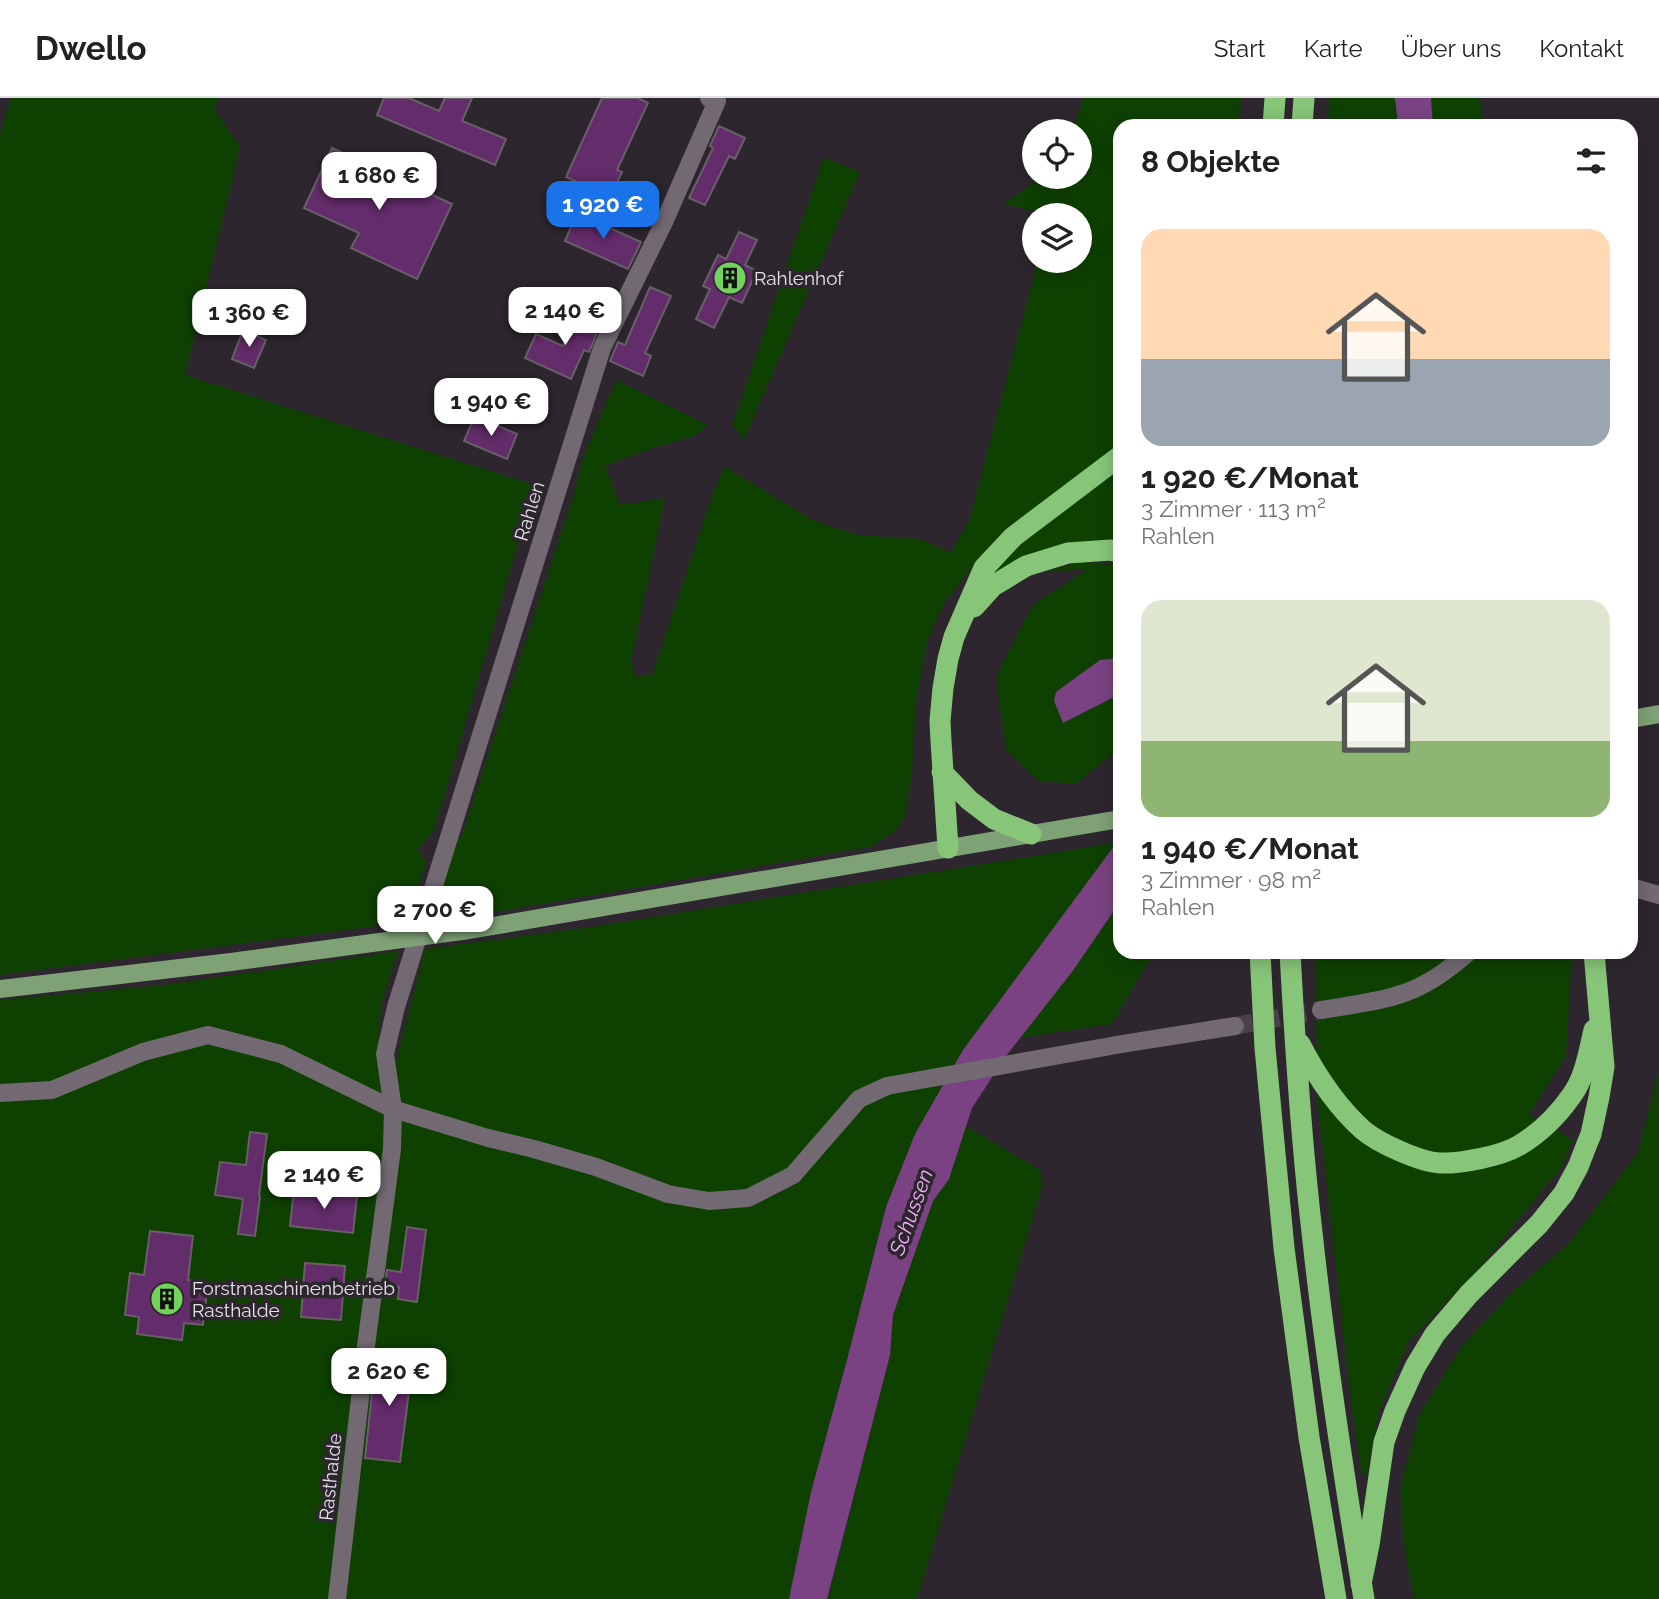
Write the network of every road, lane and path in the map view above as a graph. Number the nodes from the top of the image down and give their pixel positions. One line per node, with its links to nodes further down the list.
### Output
1 (709, 98): 15 (street, Rahlen)
2 (1275, 98): 4 (highway)
3 (1304, 98): 5 (highway)
4 (1274, 119)
5 (1303, 119)
6 (1113, 461): 8 (highway)
7 (1113, 551): 8 (highway)
8 (963, 619): 11 (highway)
9 (1659, 713): 10 (main road)
10 (1638, 718)
11 (942, 772): 13 (highway); 14 (highway)
12 (1113, 820): 13 (main road)
13 (1031, 834): 14 (main road)
14 (948, 848): 22 (main road)
15 (437, 873): 28 (street, Rasthalde)
16 (1638, 889): 17 (street)
17 (1659, 895)
18 (1260, 959): 31 (highway)
19 (1290, 959): 26 (highway)
20 (1461, 959): 23 (street)
21 (1594, 959): 24 (highway)
22 (0, 989)
23 (1321, 1010)
24 (1598, 1011): 26 (highway); 29 (highway)
25 (1235, 1026): 28 (street)
26 (1295, 1034): 29 (highway)
27 (0, 1093): 28 (street)
28 (393, 1109): 32 (street, Rasthalde)
29 (1362, 1546): 30 (highway)
30 (1362, 1592)
31 (1335, 1593)
32 (337, 1599)

